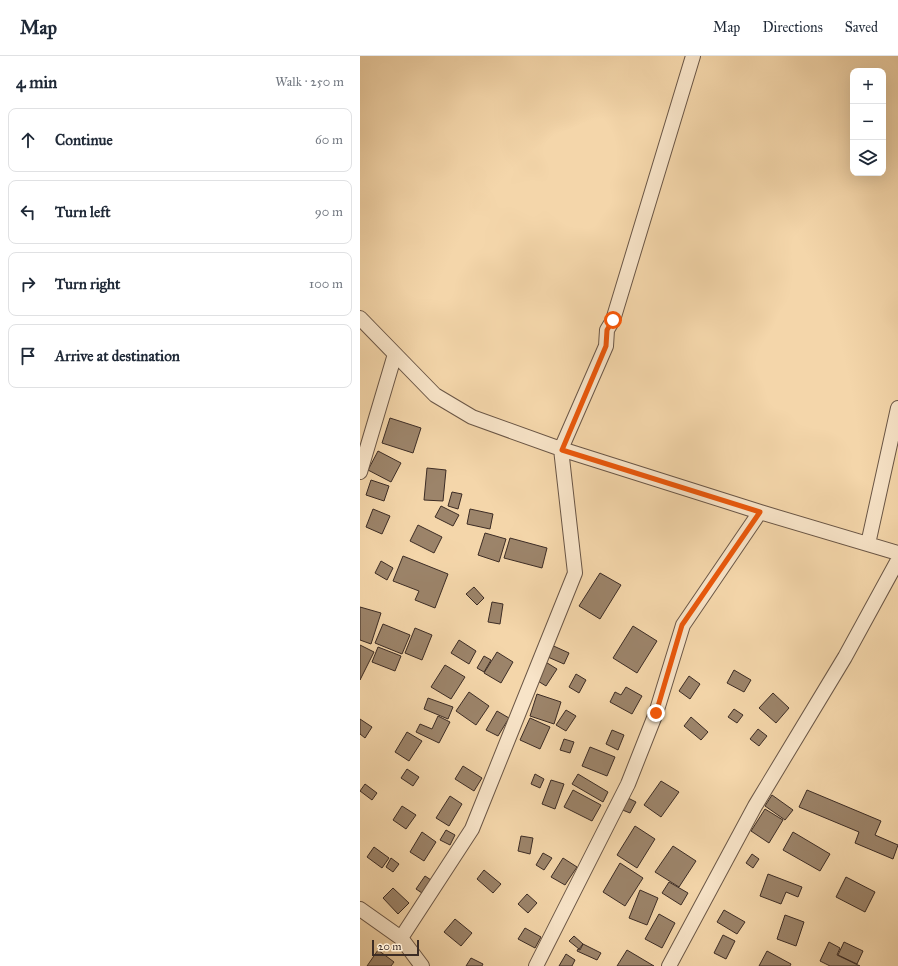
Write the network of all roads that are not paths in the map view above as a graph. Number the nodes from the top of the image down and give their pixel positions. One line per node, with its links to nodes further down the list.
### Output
1 (693, 56): 5 (street)
2 (360, 318): 3 (street)
3 (395, 354): 5 (street); 6 (street)
4 (898, 408): 8 (street)
5 (562, 450): 7 (street); 12 (street)
6 (360, 472)
7 (760, 512): 8 (street); 14 (street)
8 (868, 544): 9 (street)
9 (898, 553)
10 (898, 560): 15 (street)
11 (360, 909): 12 (street)
12 (401, 938): 13 (street)
13 (422, 966)
14 (536, 966)
15 (669, 966)

